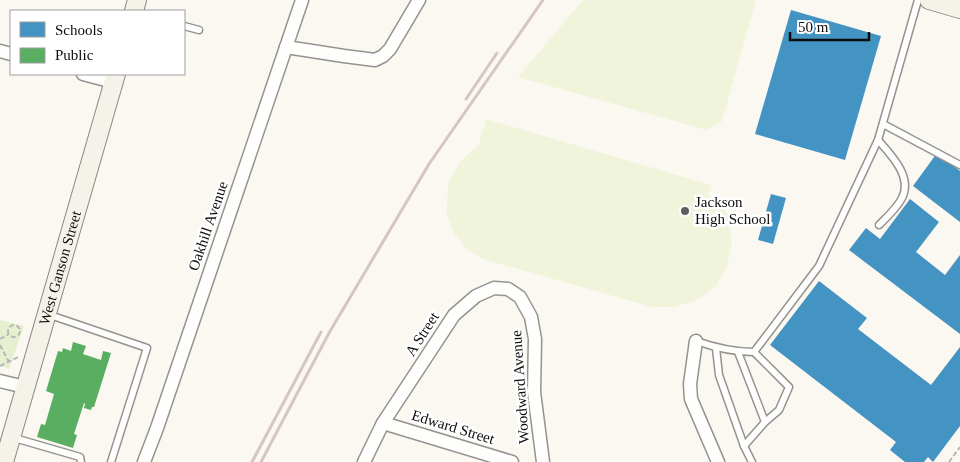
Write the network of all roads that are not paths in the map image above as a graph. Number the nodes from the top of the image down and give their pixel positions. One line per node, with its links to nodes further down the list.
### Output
1 (302, 0): 8 (street, Oakhill Avenue)
2 (419, 0): 8 (street)
3 (918, 0): 11 (lane)
4 (929, 0): 5 (street)
5 (960, 9)
6 (185, 26): 7 (lane)
7 (199, 30)
8 (286, 47): 30 (street, Oakhill Avenue)
9 (91, 75): 10 (street)
10 (115, 78): 16 (street, West Ganson Street)
11 (883, 124): 12 (lane); 13 (lane)
12 (878, 140): 14 (lane); 20 (lane)
13 (960, 165)
14 (879, 225)
15 (508, 289): 24 (street, A Street); 33 (street, Woodward Avenue)
16 (46, 314): 22 (street, West Ganson Street); 29 (lane)
17 (696, 341): 18 (lane); 34 (street)
18 (716, 348): 19 (lane); 26 (lane)
19 (738, 352): 20 (lane); 23 (lane)
20 (754, 352): 23 (lane)
21 (0, 381): 22 (street)
22 (25, 387): 25 (street, West Ganson Street)
23 (765, 422): 26 (lane)
24 (383, 423): 31 (street, A Street); 32 (street, Edward Street)
25 (11, 437): 27 (street, West Ganson Street); 28 (lane)
26 (744, 446): 35 (lane)
27 (4, 462)
28 (81, 462)
29 (111, 462)
30 (144, 462)
31 (364, 462)
32 (512, 462)
33 (543, 462)
34 (718, 462)
35 (752, 462)

